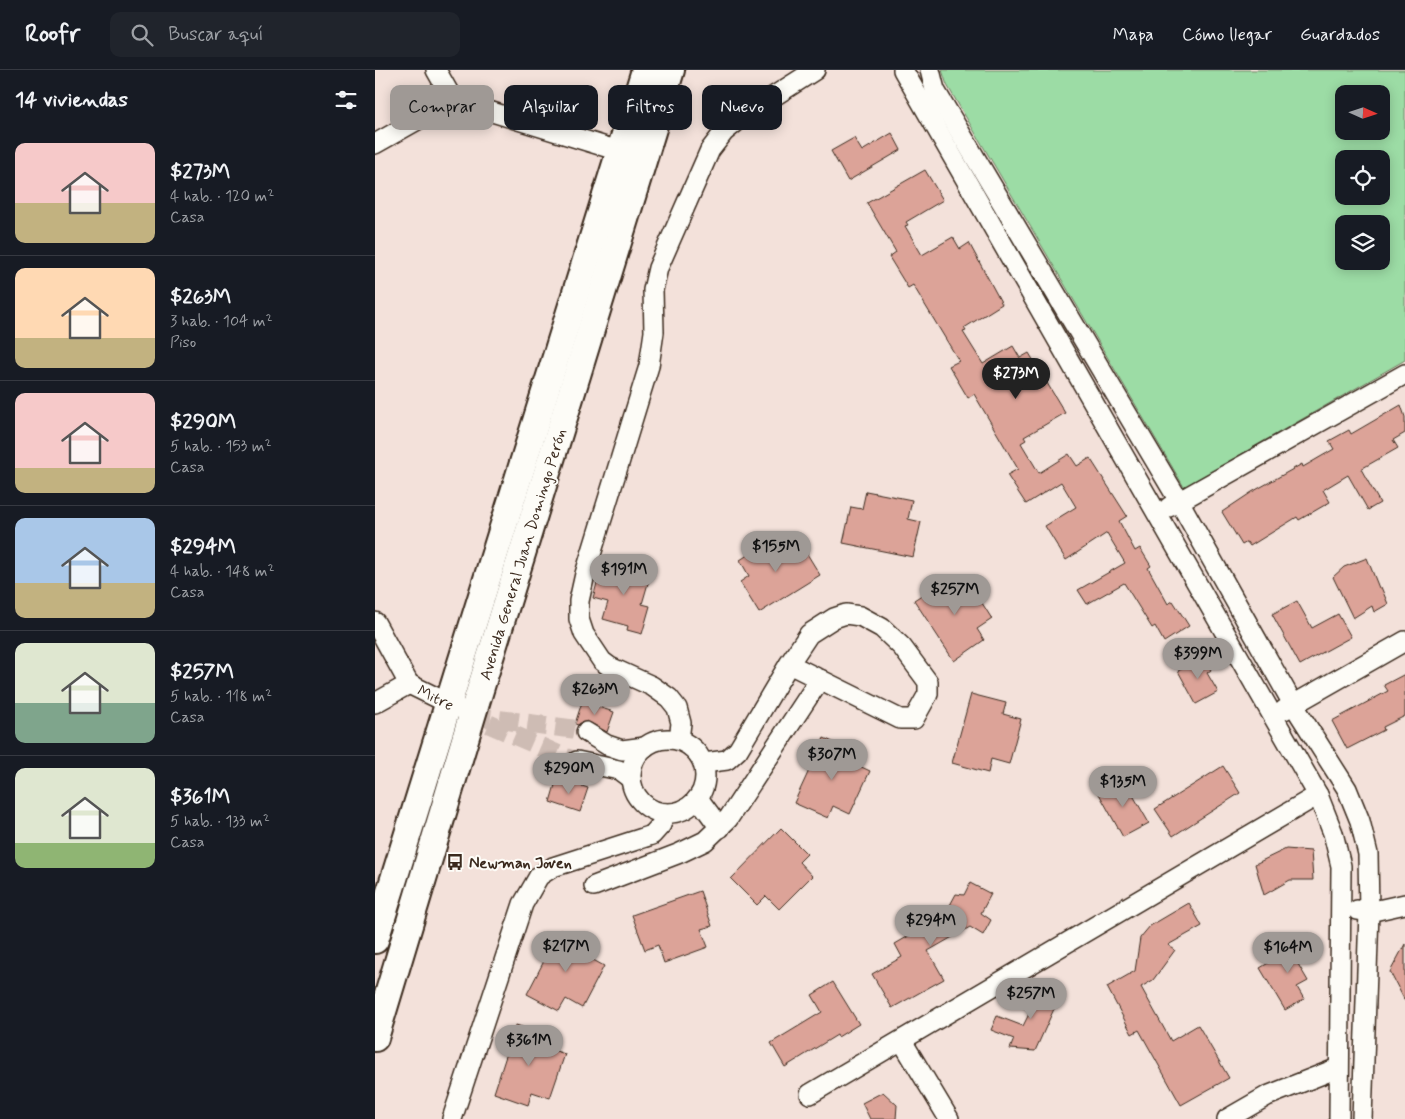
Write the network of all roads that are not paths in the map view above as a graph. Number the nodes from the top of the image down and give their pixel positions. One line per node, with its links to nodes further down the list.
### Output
1 (436, 70): 7 (street)
2 (645, 70): 11 (main road, Avenida General Juan Domingo Perón)
3 (671, 70): 23 (main road, Avenida General Juan Domingo Perón)
4 (815, 70): 26 (street)
5 (903, 70): 14 (street)
6 (931, 70): 13 (street)
7 (444, 85)
8 (494, 113): 11 (street)
9 (400, 130): 10 (street)
10 (375, 144)
11 (619, 151): 20 (main road, Avenida General Juan Domingo Perón)
12 (1405, 374): 13 (street)
13 (1179, 501): 14 (street); 22 (street)
14 (1157, 514): 24 (street)
15 (375, 622): 19 (street, Mitre)
16 (1405, 642): 22 (street)
17 (789, 664): 18 (street); 18 (street); 29 (street)
18 (820, 679): 34 (street)
19 (409, 684): 20 (street, Mitre); 21 (street)
20 (448, 702): 23 (street, Mitre); 39 (main road, Avenida General Juan Domingo Perón)
21 (375, 703)
22 (1293, 704): 24 (street); 38 (street)
23 (472, 716): 40 (main road, Avenida General Juan Domingo Perón)
24 (1273, 716): 31 (street)
25 (586, 732): 27 (street)
26 (679, 740): 27 (street); 29 (street)
27 (645, 747): 30 (street)
28 (577, 761): 30 (street)
29 (703, 763): 32 (street)
30 (631, 779): 33 (street)
31 (1318, 795): 37 (street); 41 (street)
32 (699, 798): 33 (street); 34 (street)
33 (665, 813): 44 (street)
34 (720, 828): 35 (street)
35 (594, 886)
36 (1405, 904): 38 (street)
37 (1341, 908): 38 (street); 42 (street)
38 (1369, 912): 48 (street)
39 (375, 940)
40 (375, 1038)
41 (902, 1041): 43 (street); 45 (street)
42 (1338, 1068): 46 (street); 47 (street)
43 (810, 1094)
44 (453, 1119)
45 (949, 1119)
46 (1227, 1119)
47 (1339, 1119)
48 (1362, 1119)

